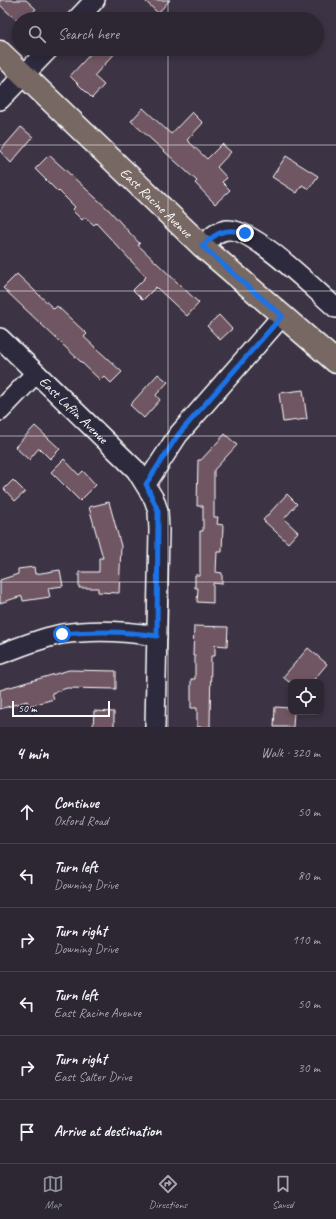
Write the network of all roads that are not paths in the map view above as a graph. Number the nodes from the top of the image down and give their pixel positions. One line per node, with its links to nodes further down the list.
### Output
1 (95, 0): 2 (street)
2 (84, 12)
3 (0, 52): 5 (main road, East Racine Avenue)
4 (43, 56): 5 (street)
5 (25, 75): 6 (street); 7 (main road, East Racine Avenue)
6 (0, 100)
7 (202, 246): 8 (street); 9 (main road, East Racine Avenue)
8 (336, 308)
9 (282, 316): 11 (main road, East Racine Avenue); 14 (street)
10 (0, 338): 12 (street, East Laflin Avenue)
11 (336, 362)
12 (36, 373): 13 (street); 14 (street, East Laflin Avenue)
13 (0, 411)
14 (146, 484): 15 (street, East Laflin Avenue)
15 (157, 636): 16 (street); 17 (street, East Laflin Avenue)
16 (0, 654)
17 (155, 727)

